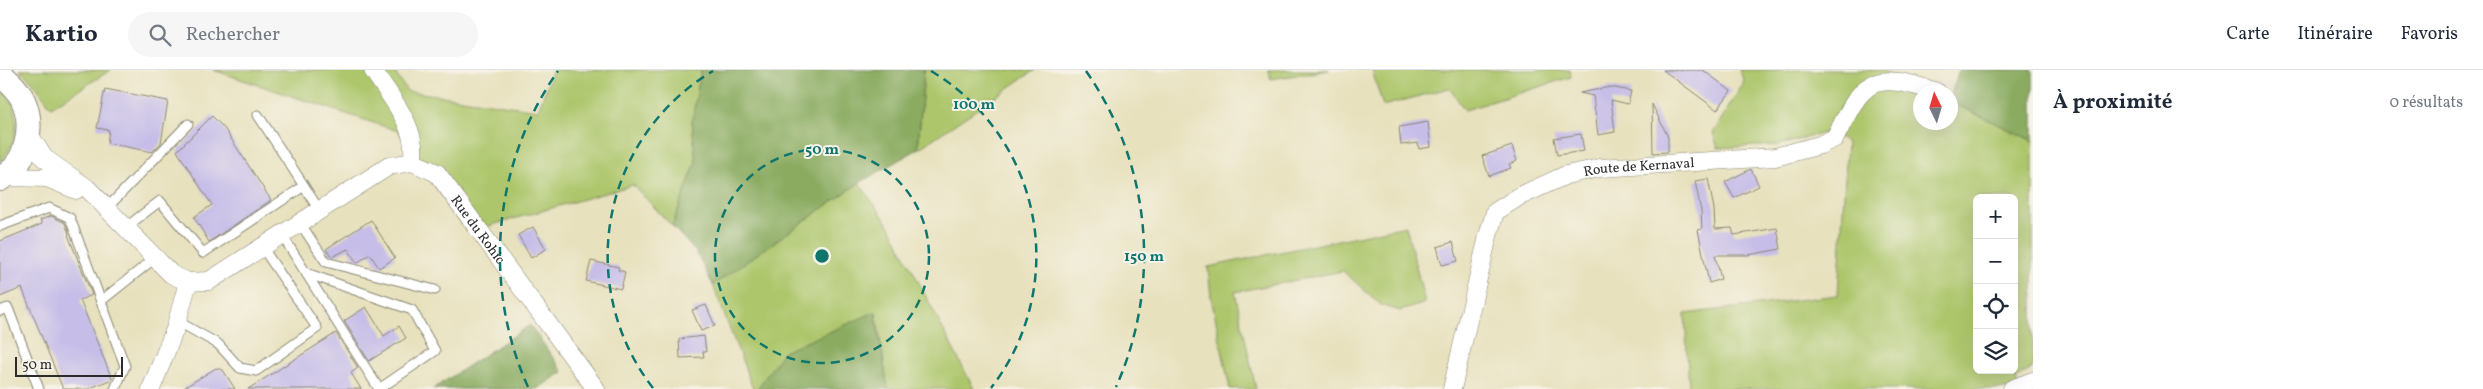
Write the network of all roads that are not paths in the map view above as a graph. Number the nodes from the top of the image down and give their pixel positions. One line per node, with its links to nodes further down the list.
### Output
1 (373, 70): 7 (street)
2 (0, 74): 6 (main road)
3 (1918, 85): 29 (street, Route de Kernaval)
4 (258, 115): 9 (lane)
5 (188, 124): 10 (lane)
6 (29, 134): 8 (main road); 10 (street)
7 (412, 162): 11 (street); 28 (street, Rue du Rohic)
8 (2, 178): 10 (street)
9 (304, 186): 11 (lane); 14 (lane)
10 (106, 208): 14 (street)
11 (320, 210): 12 (street)
12 (300, 223): 15 (street); 20 (lane)
13 (0, 226): 21 (lane)
14 (124, 228): 17 (street)
15 (282, 235): 16 (street); 18 (lane)
16 (262, 247): 19 (street); 23 (lane)
17 (155, 258): 19 (street); 21 (lane)
18 (306, 273): 18 (lane)
19 (188, 282): 23 (street)
20 (435, 290)
21 (101, 301): 26 (lane)
22 (0, 311): 25 (lane)
23 (177, 321): 27 (street)
24 (2033, 381): 30 (street)
25 (39, 389)
26 (115, 389)
27 (151, 389)
28 (596, 389)
29 (1452, 389)
30 (2012, 389)

